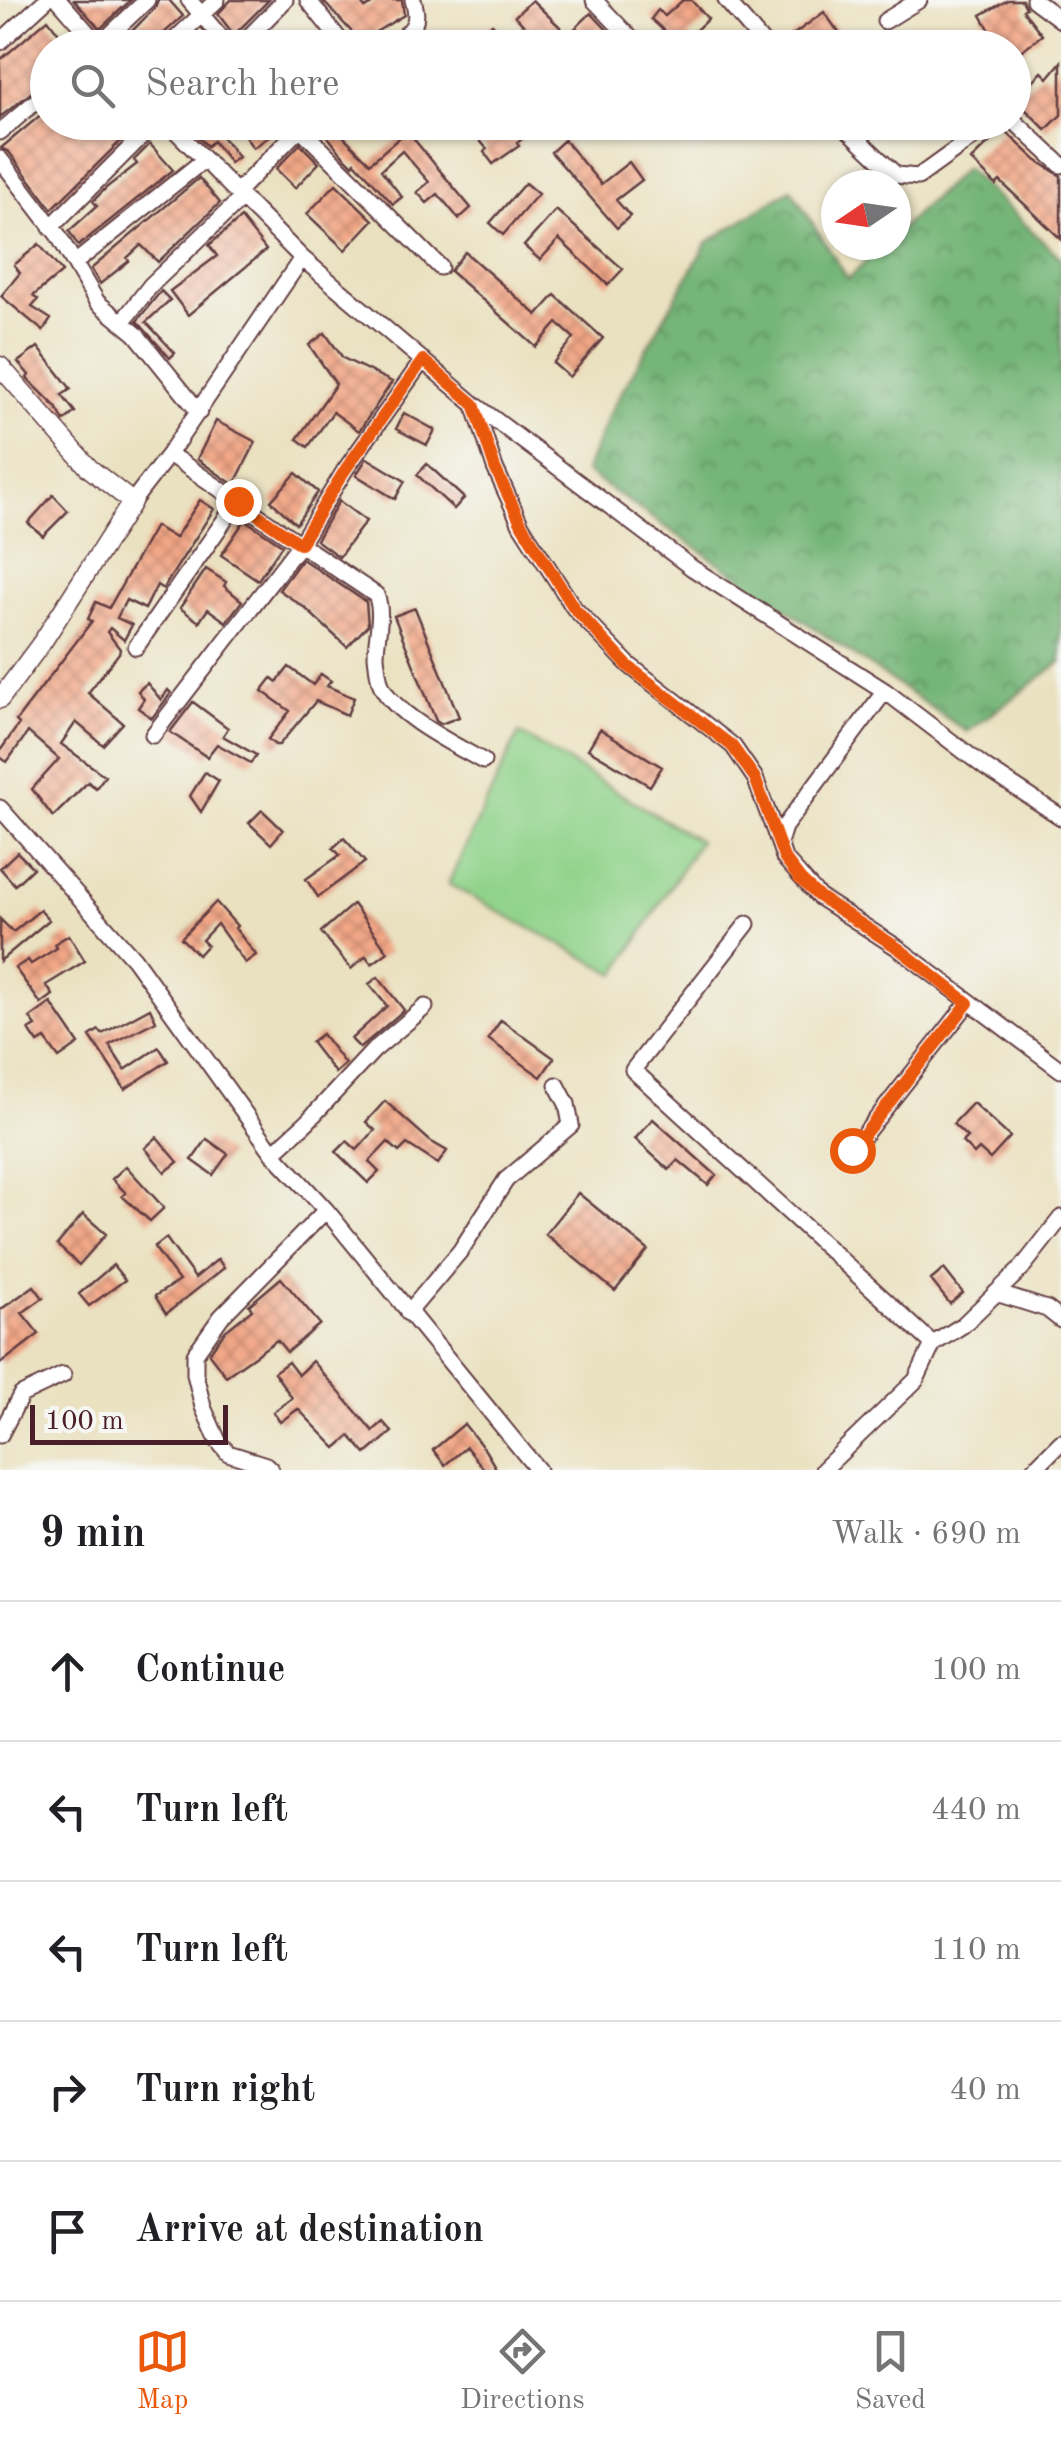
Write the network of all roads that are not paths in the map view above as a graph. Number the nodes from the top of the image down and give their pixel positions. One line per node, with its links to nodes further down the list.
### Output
1 (46, 0): 25 (street)
2 (59, 0): 16 (street)
3 (147, 0): 17 (street)
4 (188, 0): 13 (street)
5 (217, 0): 13 (street)
6 (285, 0): 20 (street)
7 (308, 0): 21 (street)
8 (413, 0): 22 (street)
9 (594, 0): 23 (street)
10 (726, 0): 24 (street)
11 (919, 0): 15 (street)
12 (1034, 0): 14 (street)
13 (202, 14): 18 (street); 19 (street)
14 (1061, 20)
15 (885, 21)
16 (84, 30)
17 (116, 30)
18 (185, 30)
19 (215, 30)
20 (256, 30)
21 (332, 30)
22 (408, 30)
23 (623, 30)
24 (752, 30)
25 (0, 42)
26 (30, 106): 27 (street)
27 (0, 132)
28 (1031, 137): 37 (street)
29 (138, 140): 39 (street)
30 (185, 140): 36 (street)
31 (287, 140): 38 (street)
32 (315, 140): 42 (street)
33 (859, 140): 34 (street)
34 (969, 140)
35 (0, 159): 39 (street)
36 (204, 160): 38 (street); 41 (street)
37 (1061, 165)
38 (240, 195): 40 (street); 43 (street)
39 (52, 227): 41 (street)
40 (302, 258): 44 (street); 47 (street)
41 (76, 262): 43 (street)
42 (440, 267)
43 (122, 322): 47 (street)
44 (423, 360): 46 (street); 51 (street)
45 (0, 366): 50 (street)
46 (474, 404): 53 (street); 59 (street)
47 (199, 412): 48 (street)
48 (170, 454): 49 (street); 50 (street)
49 (238, 501): 51 (street); 52 (street)
50 (132, 502): 54 (street)
51 (300, 544): 55 (street); 56 (street)
52 (136, 647)
53 (885, 691): 58 (street); 59 (street)
54 (0, 699)
55 (154, 735)
56 (483, 761)
57 (0, 808): 66 (street)
58 (1061, 817)
59 (780, 843): 61 (street)
60 (747, 924): 72 (street)
61 (968, 1003): 63 (street); 65 (street)
62 (425, 1007): 66 (street)
63 (1061, 1070)
64 (557, 1085): 70 (street)
65 (852, 1150)
66 (273, 1152): 67 (street)
67 (326, 1210): 70 (street); 76 (street)
68 (1061, 1218): 69 (street)
69 (996, 1293): 71 (street); 72 (street)
70 (408, 1313): 77 (street)
71 (1061, 1320)
72 (933, 1344): 78 (street)
73 (64, 1375): 74 (street)
74 (0, 1435)
75 (1061, 1442): 79 (street)
76 (272, 1470)
77 (538, 1470)
78 (823, 1470)
79 (1033, 1470)

